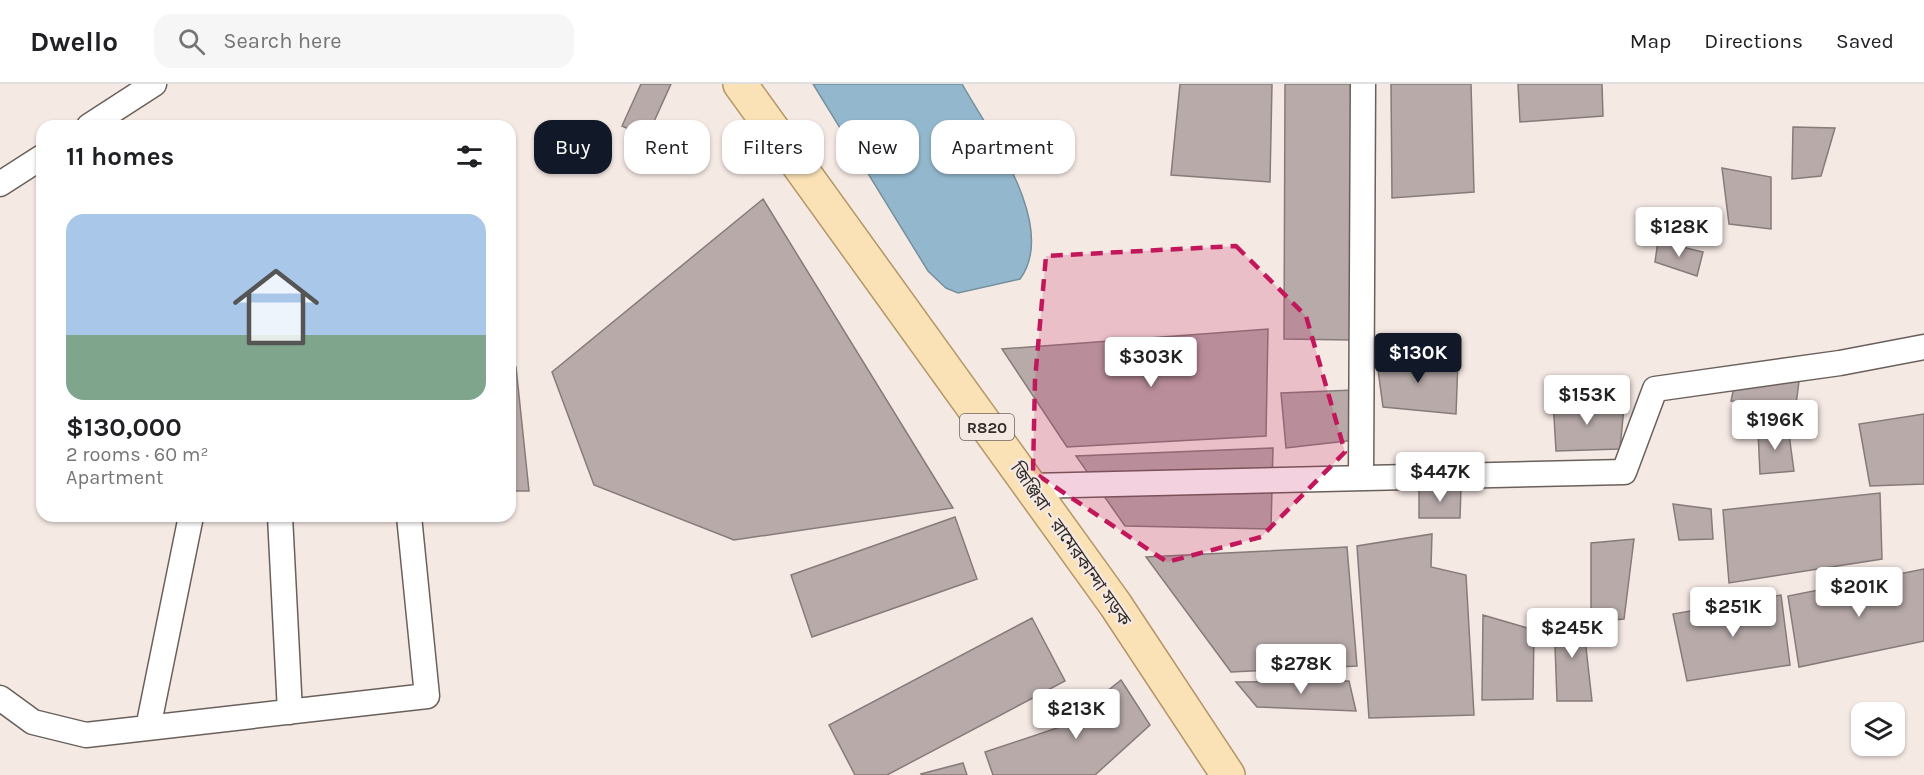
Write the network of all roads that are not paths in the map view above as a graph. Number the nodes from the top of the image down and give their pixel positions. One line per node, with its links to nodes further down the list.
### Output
1 (154, 84): 4 (street)
2 (740, 84): 9 (main road, জিঞ্জিরা - রামেরকান্দা সড়ক / R820)
3 (1363, 84): 8 (street)
4 (98, 120)
5 (36, 161): 6 (street)
6 (0, 184)
7 (1924, 347): 8 (street)
8 (1361, 478): 9 (street)
9 (1031, 486): 16 (main road, জিঞ্জিরা - রামেরকান্দা সড়ক / R820)
10 (190, 522): 15 (street)
11 (280, 522): 14 (street)
12 (410, 522): 14 (street)
13 (0, 698): 15 (street)
14 (291, 712): 15 (street)
15 (148, 728)
16 (1228, 775)

